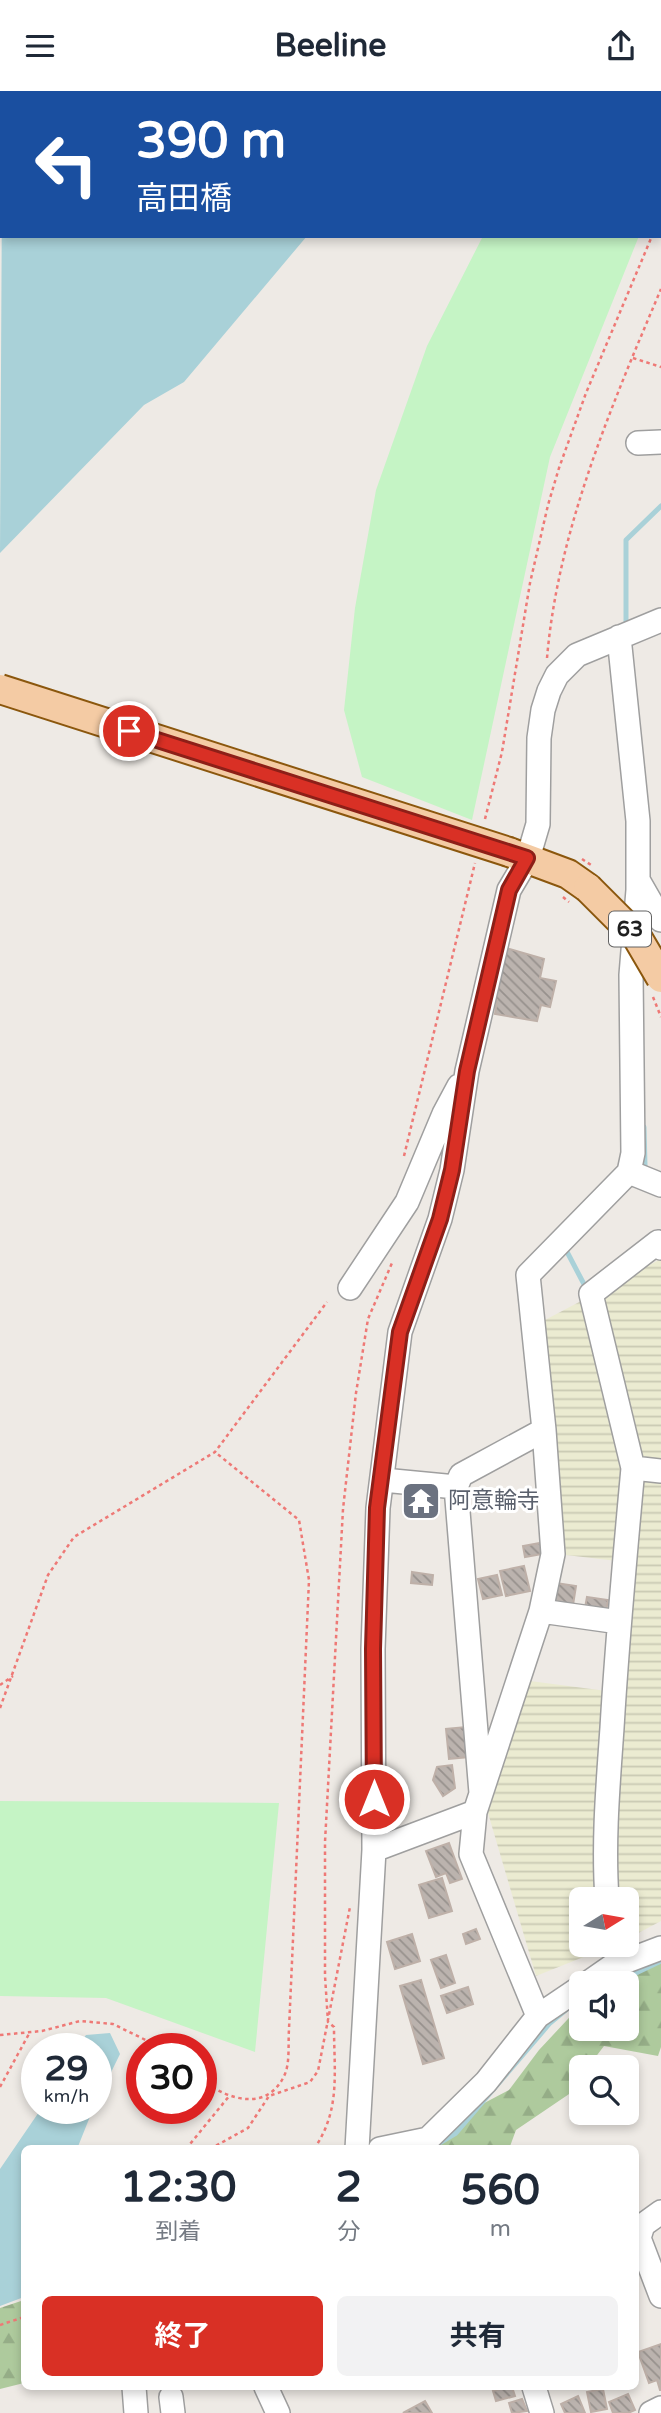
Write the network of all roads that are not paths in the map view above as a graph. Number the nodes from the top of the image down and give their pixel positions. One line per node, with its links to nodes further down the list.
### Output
1 (661, 620): 2 (street)
2 (628, 633): 4 (street); 5 (street)
3 (0, 689): 4 (main road, 63, bridge)
4 (518, 855): 7 (main road, 63, bridge); 8 (street)
5 (638, 880): 6 (street); 9 (street)
6 (661, 920)
7 (661, 978)
8 (467, 1071): 11 (street); 15 (street)
9 (642, 1177): 12 (street)
10 (661, 1248): 13 (street)
11 (350, 1288)
12 (544, 1430): 16 (street); 17 (street)
13 (633, 1468): 14 (street); 18 (street)
14 (661, 1471)
15 (383, 1480): 16 (street); 20 (street)
16 (456, 1487): 19 (street)
17 (541, 1611): 18 (street); 19 (street)
18 (619, 1622): 21 (street)
19 (478, 1803): 20 (street); 27 (street)
20 (374, 1850): 28 (street)
21 (606, 1887)
22 (661, 1948): 24 (street)
23 (611, 1957): 24 (street)
24 (611, 1967): 25 (street)
25 (605, 1971)
26 (569, 1995): 27 (street)
27 (538, 2016): 29 (street)
28 (357, 2145)
29 (399, 2145)
30 (661, 2212): 31 (street)
31 (661, 2297)
32 (134, 2390): 36 (street)
33 (267, 2390): 37 (street)
34 (535, 2390): 38 (street)
35 (661, 2408): 39 (street)
36 (136, 2413)
37 (278, 2413)
38 (542, 2413)
39 (651, 2413)

